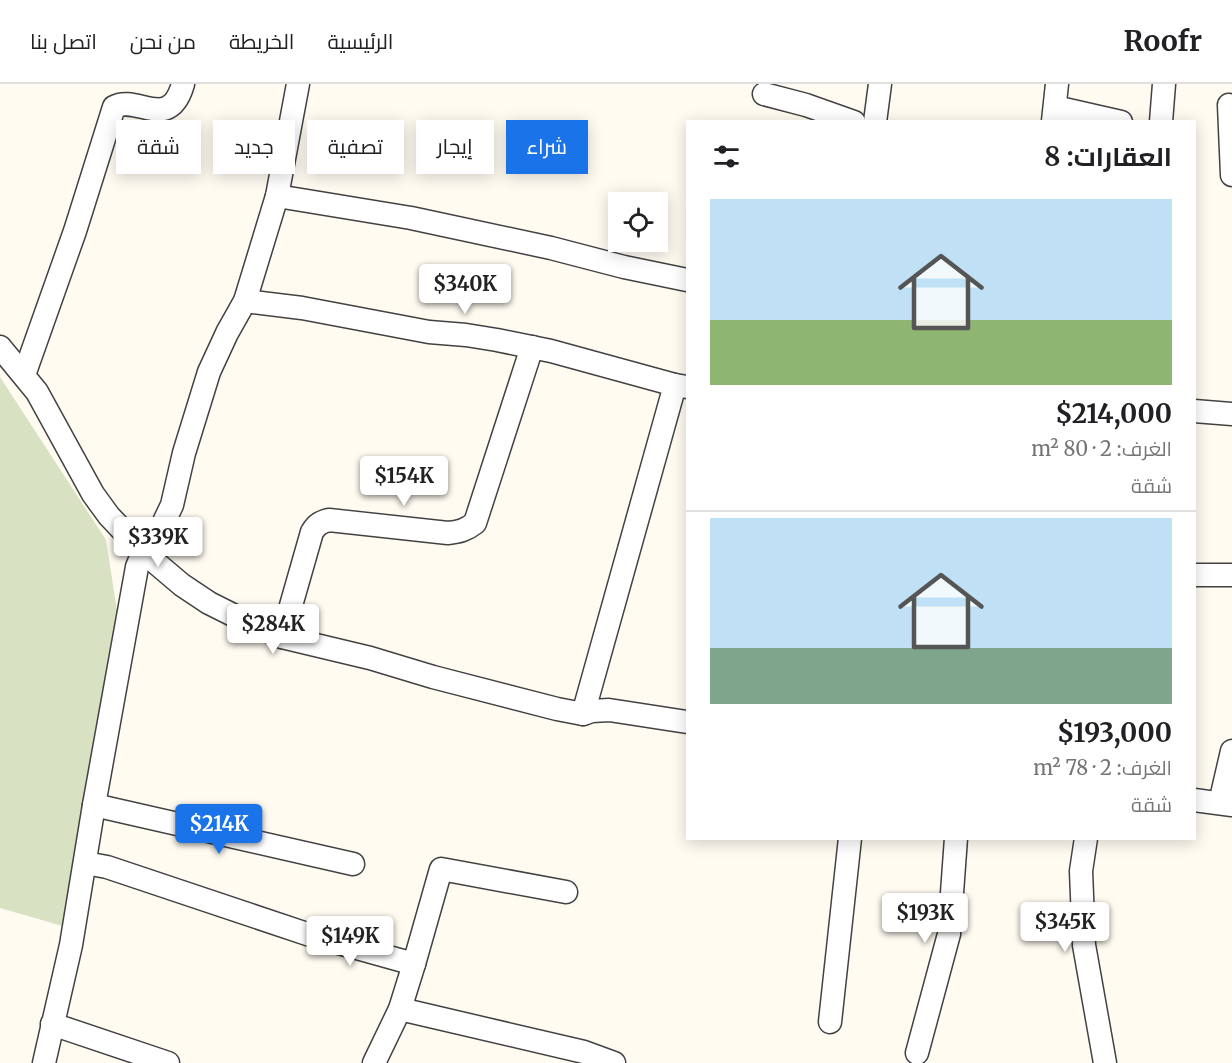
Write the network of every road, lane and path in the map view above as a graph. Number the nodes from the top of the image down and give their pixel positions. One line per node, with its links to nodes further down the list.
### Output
1 (183, 84): 19 (street)
2 (298, 84): 14 (street)
3 (880, 84): 10 (street)
4 (1057, 84): 8 (street)
5 (1164, 84): 12 (street)
6 (764, 94): 9 (street)
7 (1229, 105): 13 (street)
8 (1054, 114): 11 (street)
9 (848, 120)
10 (875, 120)
11 (1105, 120)
12 (1161, 120)
13 (1232, 175)
14 (278, 196): 15 (street); 16 (street)
15 (686, 280)
16 (245, 301): 18 (street); 23 (street)
17 (0, 347): 19 (street)
18 (532, 347): 20 (street); 26 (street)
19 (24, 375): 23 (street)
20 (681, 386): 27 (street)
21 (1196, 411): 22 (street)
22 (1232, 414)
23 (143, 552): 26 (street); 32 (street)
24 (1196, 575): 25 (street)
25 (1232, 575)
26 (282, 637): 27 (street)
27 (583, 714): 28 (street)
28 (686, 722)
29 (1232, 751): 31 (street)
30 (1196, 800): 31 (street)
31 (1226, 804)
32 (94, 806): 36 (street); 37 (street)
33 (850, 840): 41 (street)
34 (956, 840): 43 (street)
35 (1086, 840): 48 (street)
36 (85, 863): 39 (street); 42 (street)
37 (353, 864)
38 (566, 892): 39 (street)
39 (414, 964): 40 (street)
40 (400, 1009): 46 (street); 47 (street)
41 (830, 1022)
42 (52, 1024): 44 (street); 45 (street)
43 (916, 1053)
44 (44, 1063)
45 (168, 1063)
46 (374, 1063)
47 (614, 1063)
48 (1105, 1063)

